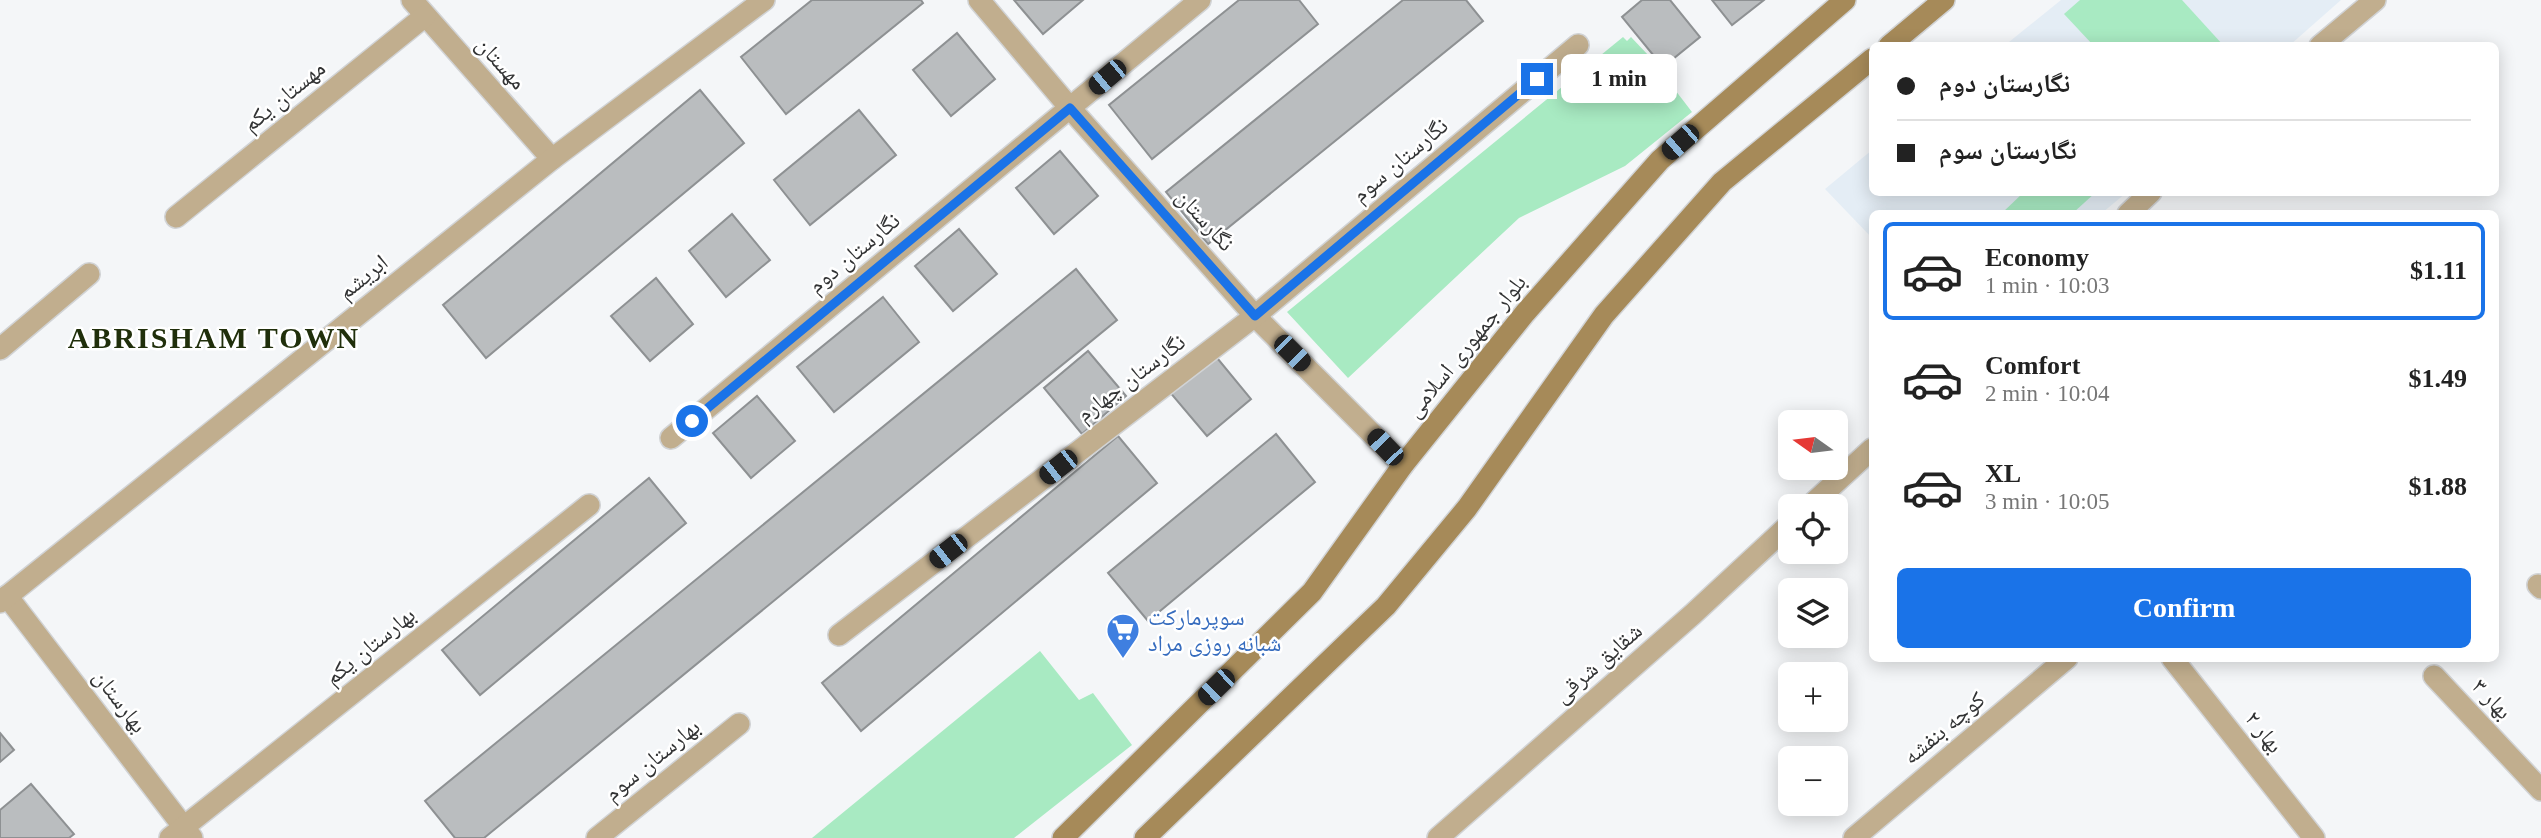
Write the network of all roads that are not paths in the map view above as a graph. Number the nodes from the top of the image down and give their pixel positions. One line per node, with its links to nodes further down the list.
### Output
1 (764, 0): 13 (street, ابریشم)
2 (979, 0): 12 (street, نگارستان)
3 (1200, 0): 12 (street, نگارستان دوم)
4 (1845, 0): 22 (main road, بلوار جمهوری اسلامی)
5 (1944, 0): 8 (main road)
6 (2375, 0): 9 (street)
7 (418, 8): 13 (street, مهستان); 16 (street, مهستان یکم)
8 (1894, 42)
9 (2325, 42)
10 (1578, 45): 18 (street, نگارستان سوم)
11 (1869, 61): 36 (main road)
12 (1070, 108): 18 (street, نگارستان); 20 (street, نگارستان دوم)
13 (552, 159): 26 (street, ابریشم)
14 (2147, 196): 15 (street)
15 (2132, 210)
16 (176, 217)
17 (89, 274): 19 (street)
18 (1255, 316): 22 (street, نگارستان); 27 (street, نگارستان چهارم)
19 (0, 349)
20 (671, 438)
21 (1869, 452): 23 (street)
22 (1403, 465): 35 (main road, بلوار جمهوری اسلامی)
23 (1823, 494)
24 (589, 505): 33 (street, بهارستان یکم)
25 (1778, 535): 37 (street, شقایق شرقی)
26 (4, 599): 33 (street, بهارستان)
27 (839, 635)
28 (2062, 662): 38 (street, کوچه بنفشه)
29 (2175, 662): 39 (street, بهار ۲)
30 (2434, 676): 32 (street, بهار ۳)
31 (739, 723): 34 (street, بهارستان سوم)
32 (2541, 790)
33 (182, 835)
34 (597, 838)
35 (1063, 838)
36 (1145, 838)
37 (1437, 838)
38 (1854, 838)
39 (2314, 838)

